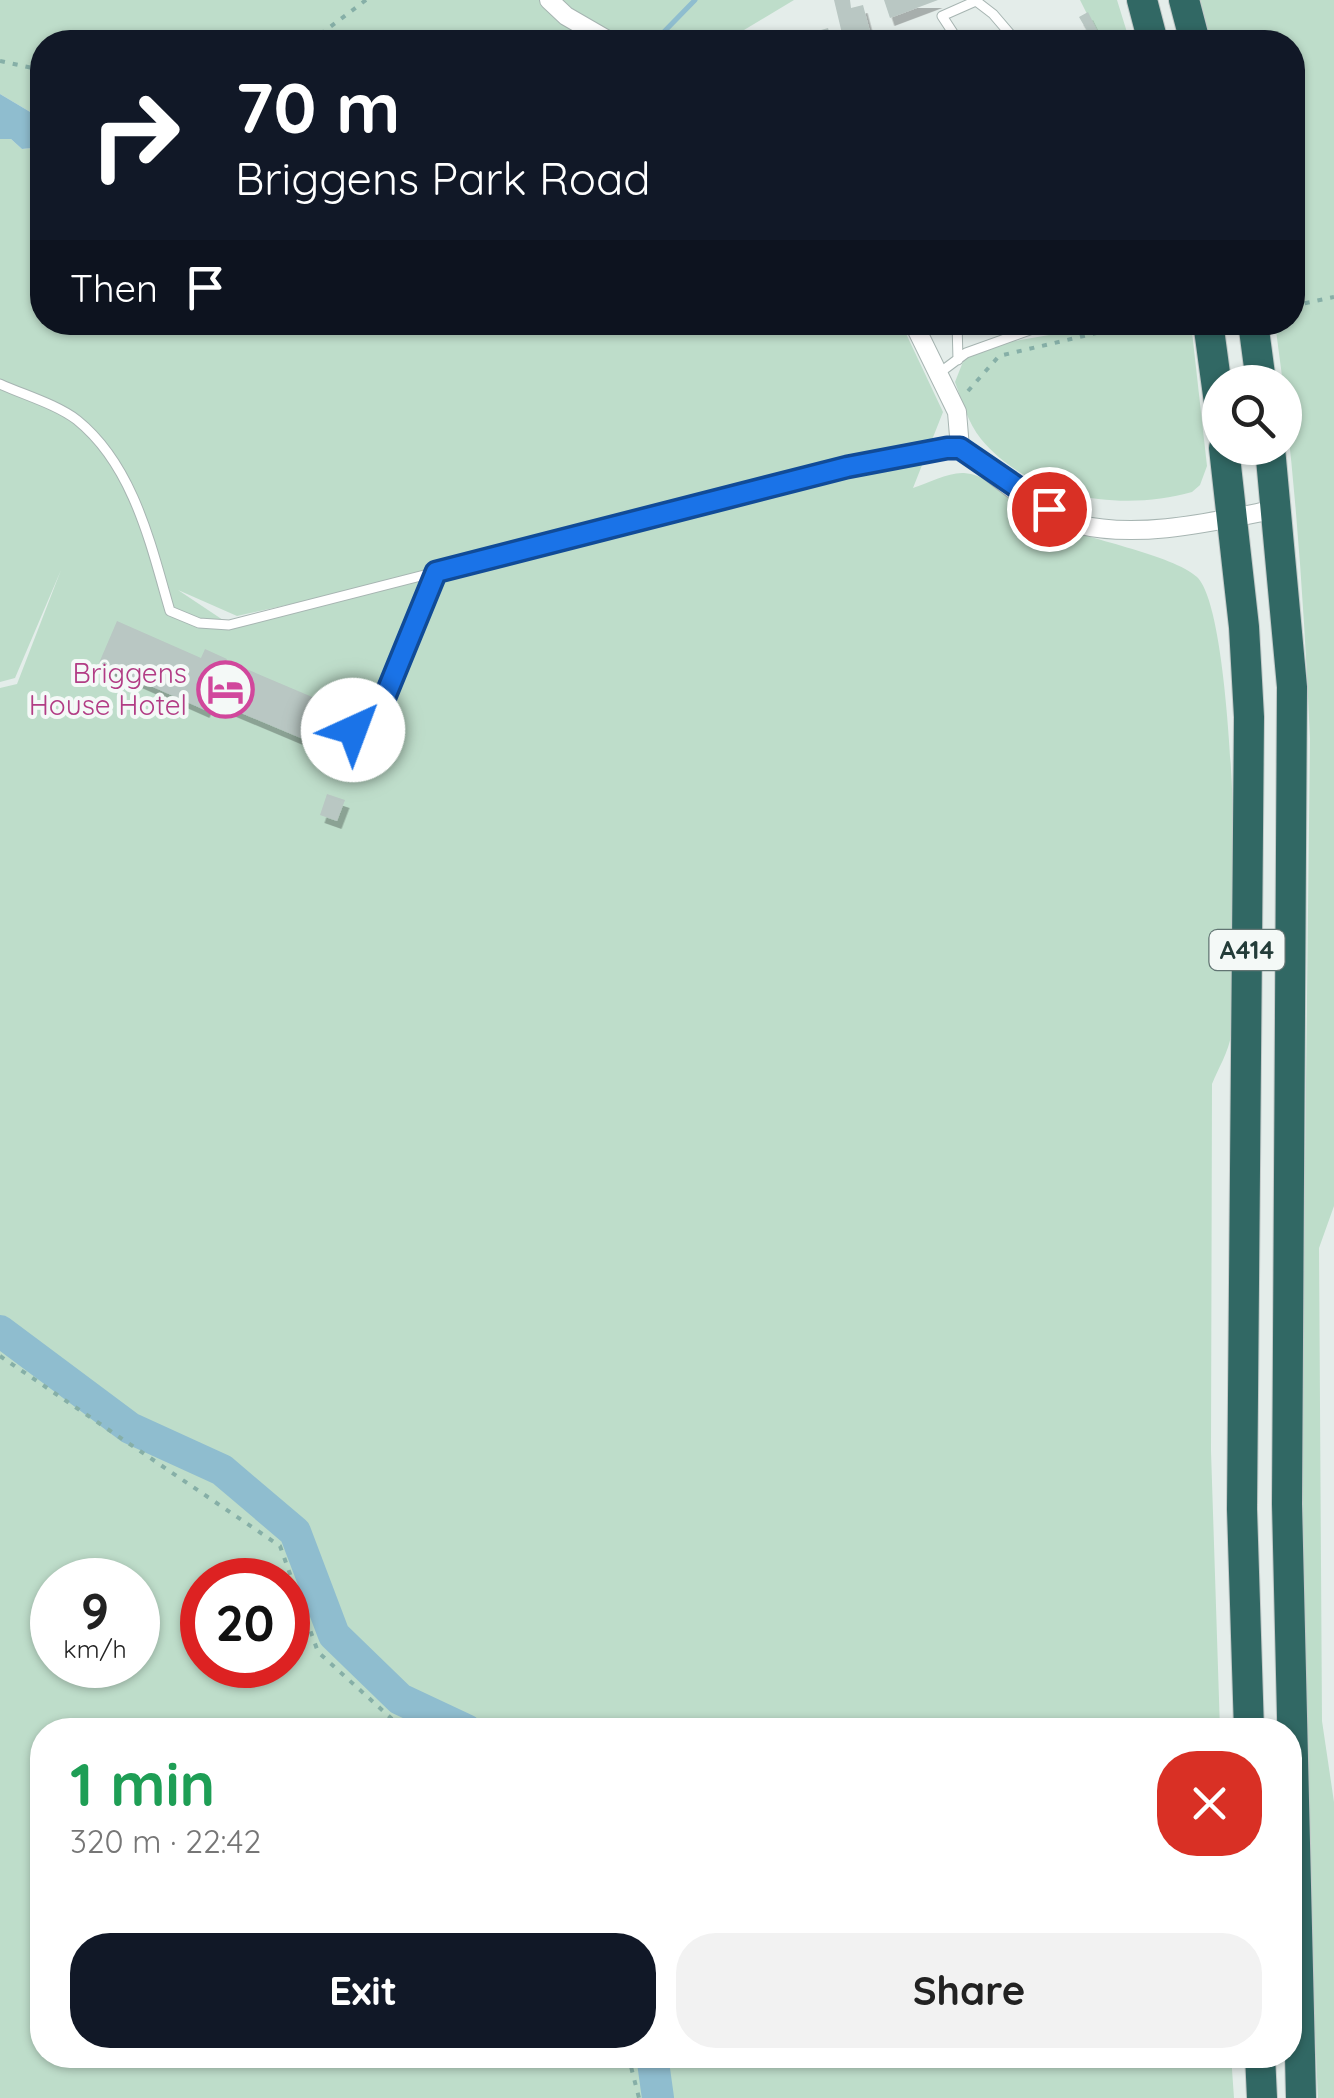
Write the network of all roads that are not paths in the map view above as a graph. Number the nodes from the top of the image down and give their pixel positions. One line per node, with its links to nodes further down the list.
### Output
1 (548, 0): 5 (street)
2 (1142, 0): 8 (highway)
3 (1184, 0): 9 (highway)
4 (959, 4): 6 (lane); 7 (lane)
5 (590, 30)
6 (951, 30)
7 (1007, 30)
8 (1151, 30)
9 (1193, 30)
10 (918, 335): 18 (street)
11 (957, 335): 15 (lane)
12 (1011, 335): 15 (lane)
13 (1213, 335): 16 (highway)
14 (1255, 335): 17 (highway)
15 (958, 360): 18 (lane)
16 (1216, 365)
17 (1259, 365)
18 (938, 374): 20 (street)
19 (0, 384): 25 (lane)
20 (960, 448): 24 (street); 25 (lane)
21 (1226, 465): 24 (highway, A414)
22 (1272, 465): 23 (highway, A414)
23 (1278, 509): 24 (street); 28 (highway, A414)
24 (1232, 518): 27 (highway, A414)
25 (436, 572): 26 (lane)
26 (353, 730)
27 (1249, 1718)
28 (1292, 1718)
29 (1261, 2068): 32 (highway)
30 (1300, 2068): 31 (highway, A414)
31 (1301, 2097)
32 (1262, 2098)

